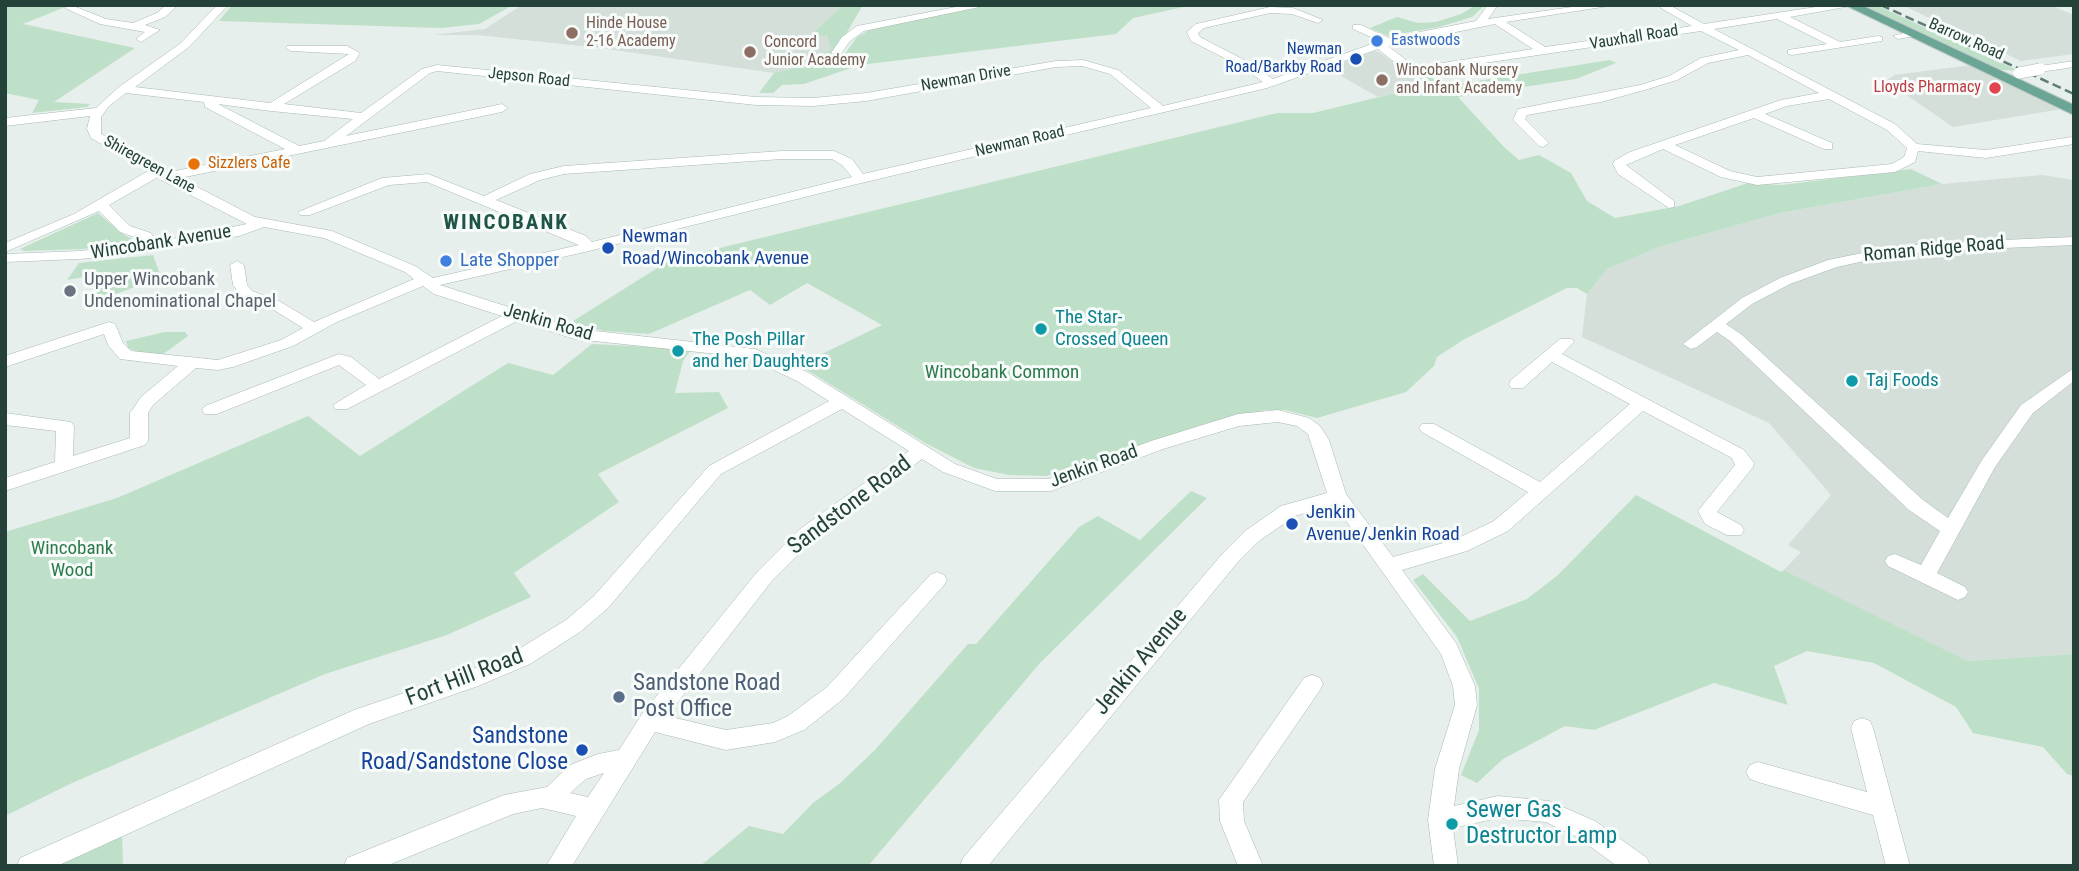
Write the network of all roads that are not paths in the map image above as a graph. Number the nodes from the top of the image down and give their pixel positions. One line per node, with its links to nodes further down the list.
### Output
1 (173, 5): 13 (street)
2 (223, 5): 28 (street, Shiregreen Lane)
3 (984, 5): 23 (street)
4 (1493, 5): 12 (street)
5 (1609, 5): 11 (street, Newman Road)
6 (1661, 5): 15 (street)
7 (1851, 5): 9 (street, Vauxhall Road); 26 (main road, Barrow Road)
8 (71, 8): 13 (street)
9 (1779, 16): 15 (street, Vauxhall Road); 19 (street)
10 (1318, 20): 27 (street)
11 (1497, 21): 12 (street, Newman Road); 21 (street)
12 (1480, 23): 18 (street, Newman Road)
13 (134, 26): 16 (street)
14 (1357, 27): 18 (street)
15 (1702, 27): 21 (street, Vauxhall Road); 22 (street)
16 (141, 40)
17 (1878, 42): 19 (street)
18 (1384, 43): 21 (street, Vauxhall Road); 27 (street, Newman Road)
19 (1838, 45): 24 (street)
20 (291, 48): 32 (street)
21 (1545, 52)
22 (1748, 52): 29 (street); 42 (street)
23 (836, 53)
24 (1814, 57)
25 (2074, 64): 26 (street, Barrow Road, bridge)
26 (2001, 76): 36 (main road)
27 (1272, 83): 34 (street, Newman Road)
28 (123, 89): 30 (street); 35 (street, Shiregreen Lane)
29 (1830, 95): 37 (street); 46 (street)
30 (208, 99): 32 (street); 47 (street)
31 (756, 101): 34 (street, Newman Drive); 38 (street, Jepson Road)
32 (271, 107): 38 (street)
33 (502, 108): 43 (street)
34 (1161, 110): 49 (street, Newman Road)
35 (98, 111): 39 (street); 48 (street, Shiregreen Lane)
36 (2074, 111)
37 (1755, 114): 44 (street); 45 (street)
38 (363, 117): 43 (street, Jepson Road)
39 (5, 122)
40 (2059, 134): 41 (street)
41 (2073, 141): 46 (street)
42 (1543, 143)
43 (326, 145): 47 (street)
44 (1665, 145): 46 (street); 51 (street)
45 (1828, 146)
46 (1913, 147)
47 (298, 151): 48 (street)
48 (162, 174): 52 (street); 54 (street, Shiregreen Lane)
49 (860, 179): 50 (street); 58 (street, Newman Road)
50 (486, 200): 53 (street); 58 (street)
51 (1669, 204)
52 (101, 205): 56 (street); 57 (street)
53 (305, 212)
54 (260, 224): 57 (street, Wincobank Avenue); 61 (street, Wincobank Avenue)
55 (2074, 241): 63 (street, Roman Ridge Road)
56 (5, 247)
57 (152, 247): 59 (street, Wincobank Avenue)
58 (589, 247): 61 (street, Newman Road)
59 (5, 258)
60 (237, 265): 64 (street)
61 (427, 281): 62 (street, Jenkin Road); 64 (street, Newman Road)
62 (516, 315): 72 (street); 73 (street, Jenkin Road)
63 (1715, 324): 66 (street, Roman Ridge Road); 84 (street)
64 (313, 328): 69 (street, Newman Road)
65 (1566, 342): 67 (street)
66 (1691, 344)
67 (1551, 355): 71 (street); 74 (street)
68 (5, 362): 69 (street, Newman Road)
69 (191, 363): 80 (street)
70 (2074, 373): 84 (street)
71 (1517, 384)
72 (377, 386): 75 (street); 76 (street)
73 (841, 402): 79 (street, Jenkin Road); 100 (street, Fort Hill Road)
74 (1641, 404): 82 (street); 85 (street)
75 (341, 405)
76 (211, 410)
77 (5, 419): 80 (street)
78 (1428, 428): 82 (street)
79 (920, 452): 83 (street, Jenkin Road); 92 (street, Sandstone Road)
80 (64, 466): 81 (street)
81 (5, 485)
82 (1543, 492): 87 (street)
83 (1338, 496): 87 (street, Jenkin Road); 103 (street, Jenkin Avenue)
84 (1951, 529): 88 (street)
85 (1734, 530)
86 (1895, 561): 88 (street)
87 (1389, 566): 99 (street, Jenkin Road)
88 (1925, 576): 90 (street)
89 (937, 580): 92 (street)
90 (1958, 593)
91 (1311, 684): 104 (street)
92 (650, 721): 94 (street, Sandstone Road)
93 (1862, 728): 97 (street)
94 (624, 759): 96 (street); 98 (street, Sandstone Road)
95 (1758, 772): 97 (street)
96 (552, 799): 98 (street); 101 (street)
97 (1882, 807): 107 (street)
98 (593, 809): 102 (street, Sandstone Road)
99 (1440, 820): 105 (street, Jenkin Road); 106 (street)
100 (29, 866)
101 (356, 866)
102 (558, 866)
103 (972, 866)
104 (1251, 866)
105 (1447, 866)
106 (1638, 866)
107 (1898, 866)

